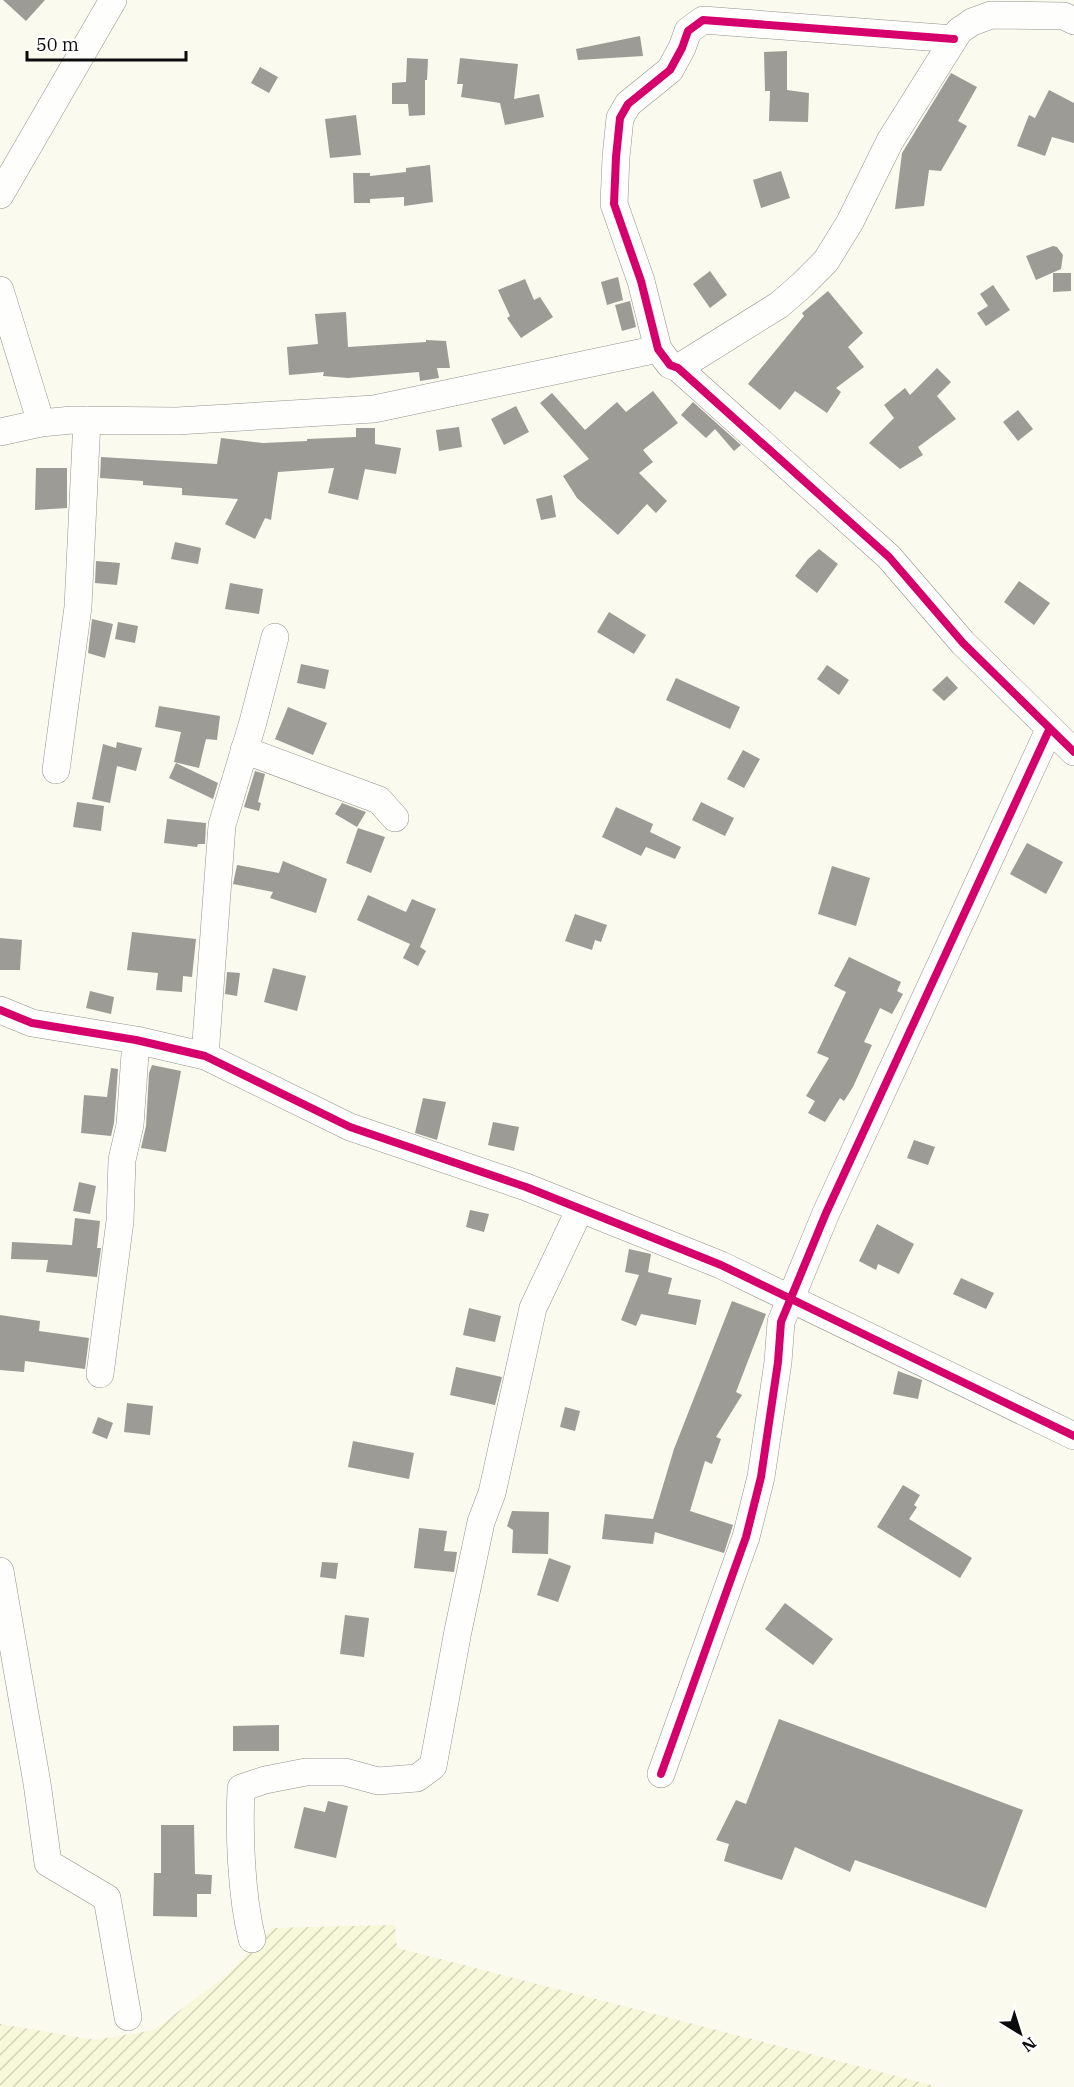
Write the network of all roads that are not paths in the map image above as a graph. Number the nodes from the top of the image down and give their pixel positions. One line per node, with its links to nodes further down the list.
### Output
1 (113, 0): 4 (street)
2 (967, 20): 3 (street); 6 (street); 7 (street)
3 (1074, 21)
4 (0, 195)
5 (0, 290): 9 (street)
6 (658, 349): 7 (street); 8 (street)
7 (678, 368): 12 (street)
8 (87, 420): 9 (street); 15 (street)
9 (41, 423): 10 (street)
10 (0, 432)
11 (275, 637): 13 (street)
12 (1049, 730): 14 (street); 21 (street)
13 (244, 750): 16 (street); 19 (street)
14 (1074, 752)
15 (56, 770)
16 (395, 818)
17 (0, 1010): 18 (street)
18 (136, 1040): 19 (street); 22 (street)
19 (205, 1056): 20 (street)
20 (580, 1209): 21 (street); 26 (street)
21 (791, 1299): 23 (street); 25 (street)
22 (100, 1374)
23 (1074, 1436)
24 (0, 1571): 27 (street)
25 (660, 1774)
26 (252, 1939)
27 (128, 2017)

